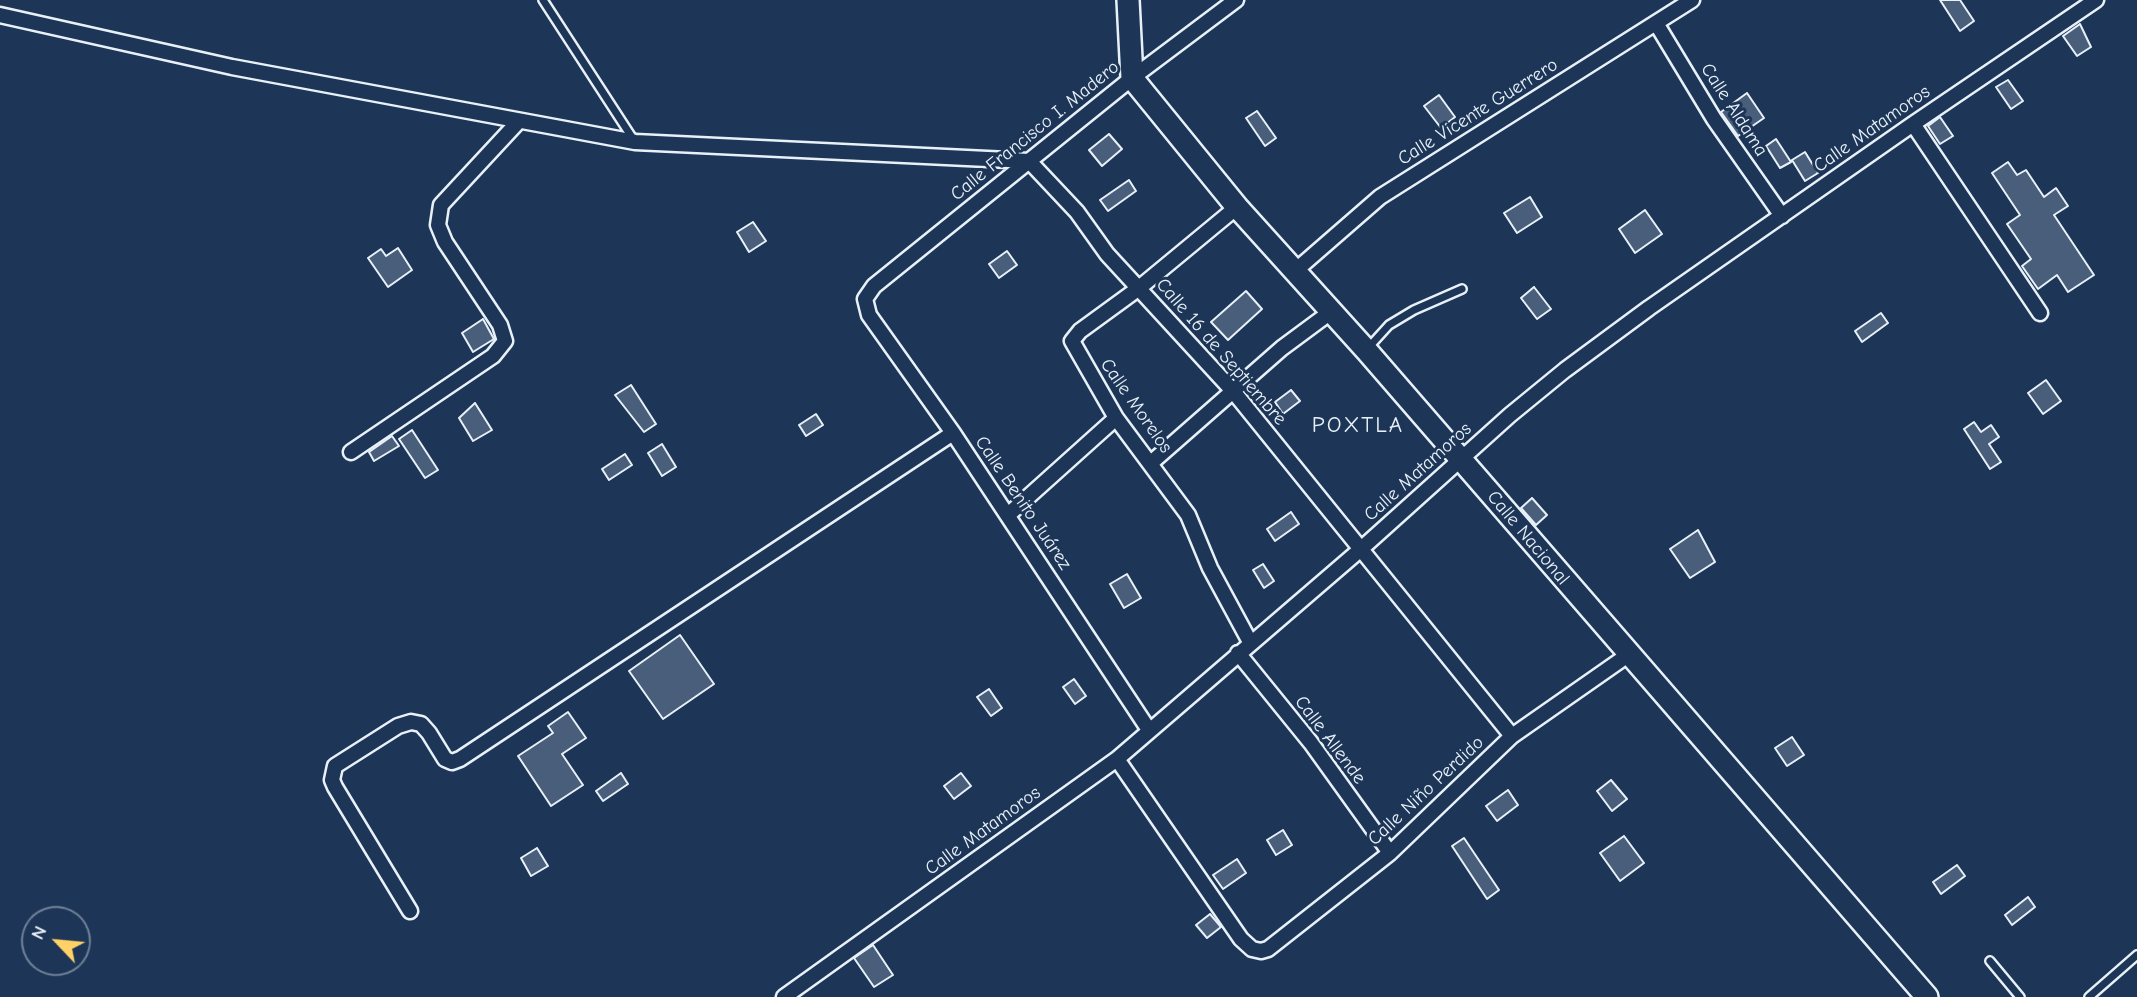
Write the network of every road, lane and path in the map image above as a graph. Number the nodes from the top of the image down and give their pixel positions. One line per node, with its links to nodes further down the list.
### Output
1 (543, 0): 11 (lane)
2 (1128, 0): 8 (street)
3 (1236, 0): 8 (street, Calle Francisco I. Madero)
4 (1692, 0): 7 (street, Calle Vicente Guerrero)
5 (2096, 0): 10 (street, Calle Matamoros)
6 (0, 15): 9 (street)
7 (1656, 23): 14 (street, Calle Aldama); 15 (street, Calle Vicente Guerrero)
8 (1132, 78): 12 (street, Calle Francisco I. Madero); 13 (street, Calle Nacional)
9 (519, 121): 11 (street); 25 (street)
10 (1913, 124): 14 (street, Calle Matamoros); 20 (street)
11 (635, 142): 12 (street)
12 (1029, 161): 16 (street, Calle 16 de Septiembre); 18 (street, Calle Francisco I. Madero)
13 (1237, 207): 15 (street, Calle Nacional); 16 (street, Calle Morelos)
14 (1782, 216): 26 (street, Calle Matamoros)
15 (1295, 271): 19 (street, Calle Nacional)
16 (1139, 288): 22 (street, Calle 16 de Septiembre); 23 (street, Calle Morelos)
17 (1462, 289): 21 (lane)
18 (865, 299): 24 (street, Calle Benito Juárez)
19 (1332, 311): 21 (street, Calle Nacional); 22 (street)
20 (2040, 313)
21 (1367, 351): 26 (street, Calle Nacional)
22 (1233, 391): 27 (street); 29 (street, Calle 16 de Septiembre)
23 (1116, 418): 27 (street, Calle Morelos); 28 (street)
24 (953, 433): 28 (street, Calle Benito Juárez); 37 (street)
25 (351, 452)
26 (1461, 459): 29 (street, Calle Matamoros); 32 (street, Calle Nacional)
27 (1152, 462): 30 (street, Calle Morelos)
28 (1008, 515): 33 (street, Calle Benito Juárez)
29 (1361, 549): 30 (street, Calle Matamoros); 34 (street, Calle 16 de Septiembre)
30 (1250, 642): 31 (street, Calle Matamoros)
31 (1238, 653): 33 (street, Calle Matamoros); 36 (street, Calle Allende)
32 (1628, 656): 34 (street, Calle Niño Perdido); 41 (street, Calle Nacional)
33 (1149, 730): 35 (street, Calle Matamoros)
34 (1512, 736): 36 (street, Calle Niño Perdido)
35 (1117, 759): 36 (street, Calle Niño Perdido); 40 (street, Calle Matamoros)
36 (1390, 853)
37 (410, 911)
38 (2137, 955): 43 (lane)
39 (1990, 961): 42 (lane)
40 (784, 997)
41 (1927, 997)
42 (2020, 997)
43 (2089, 997)

